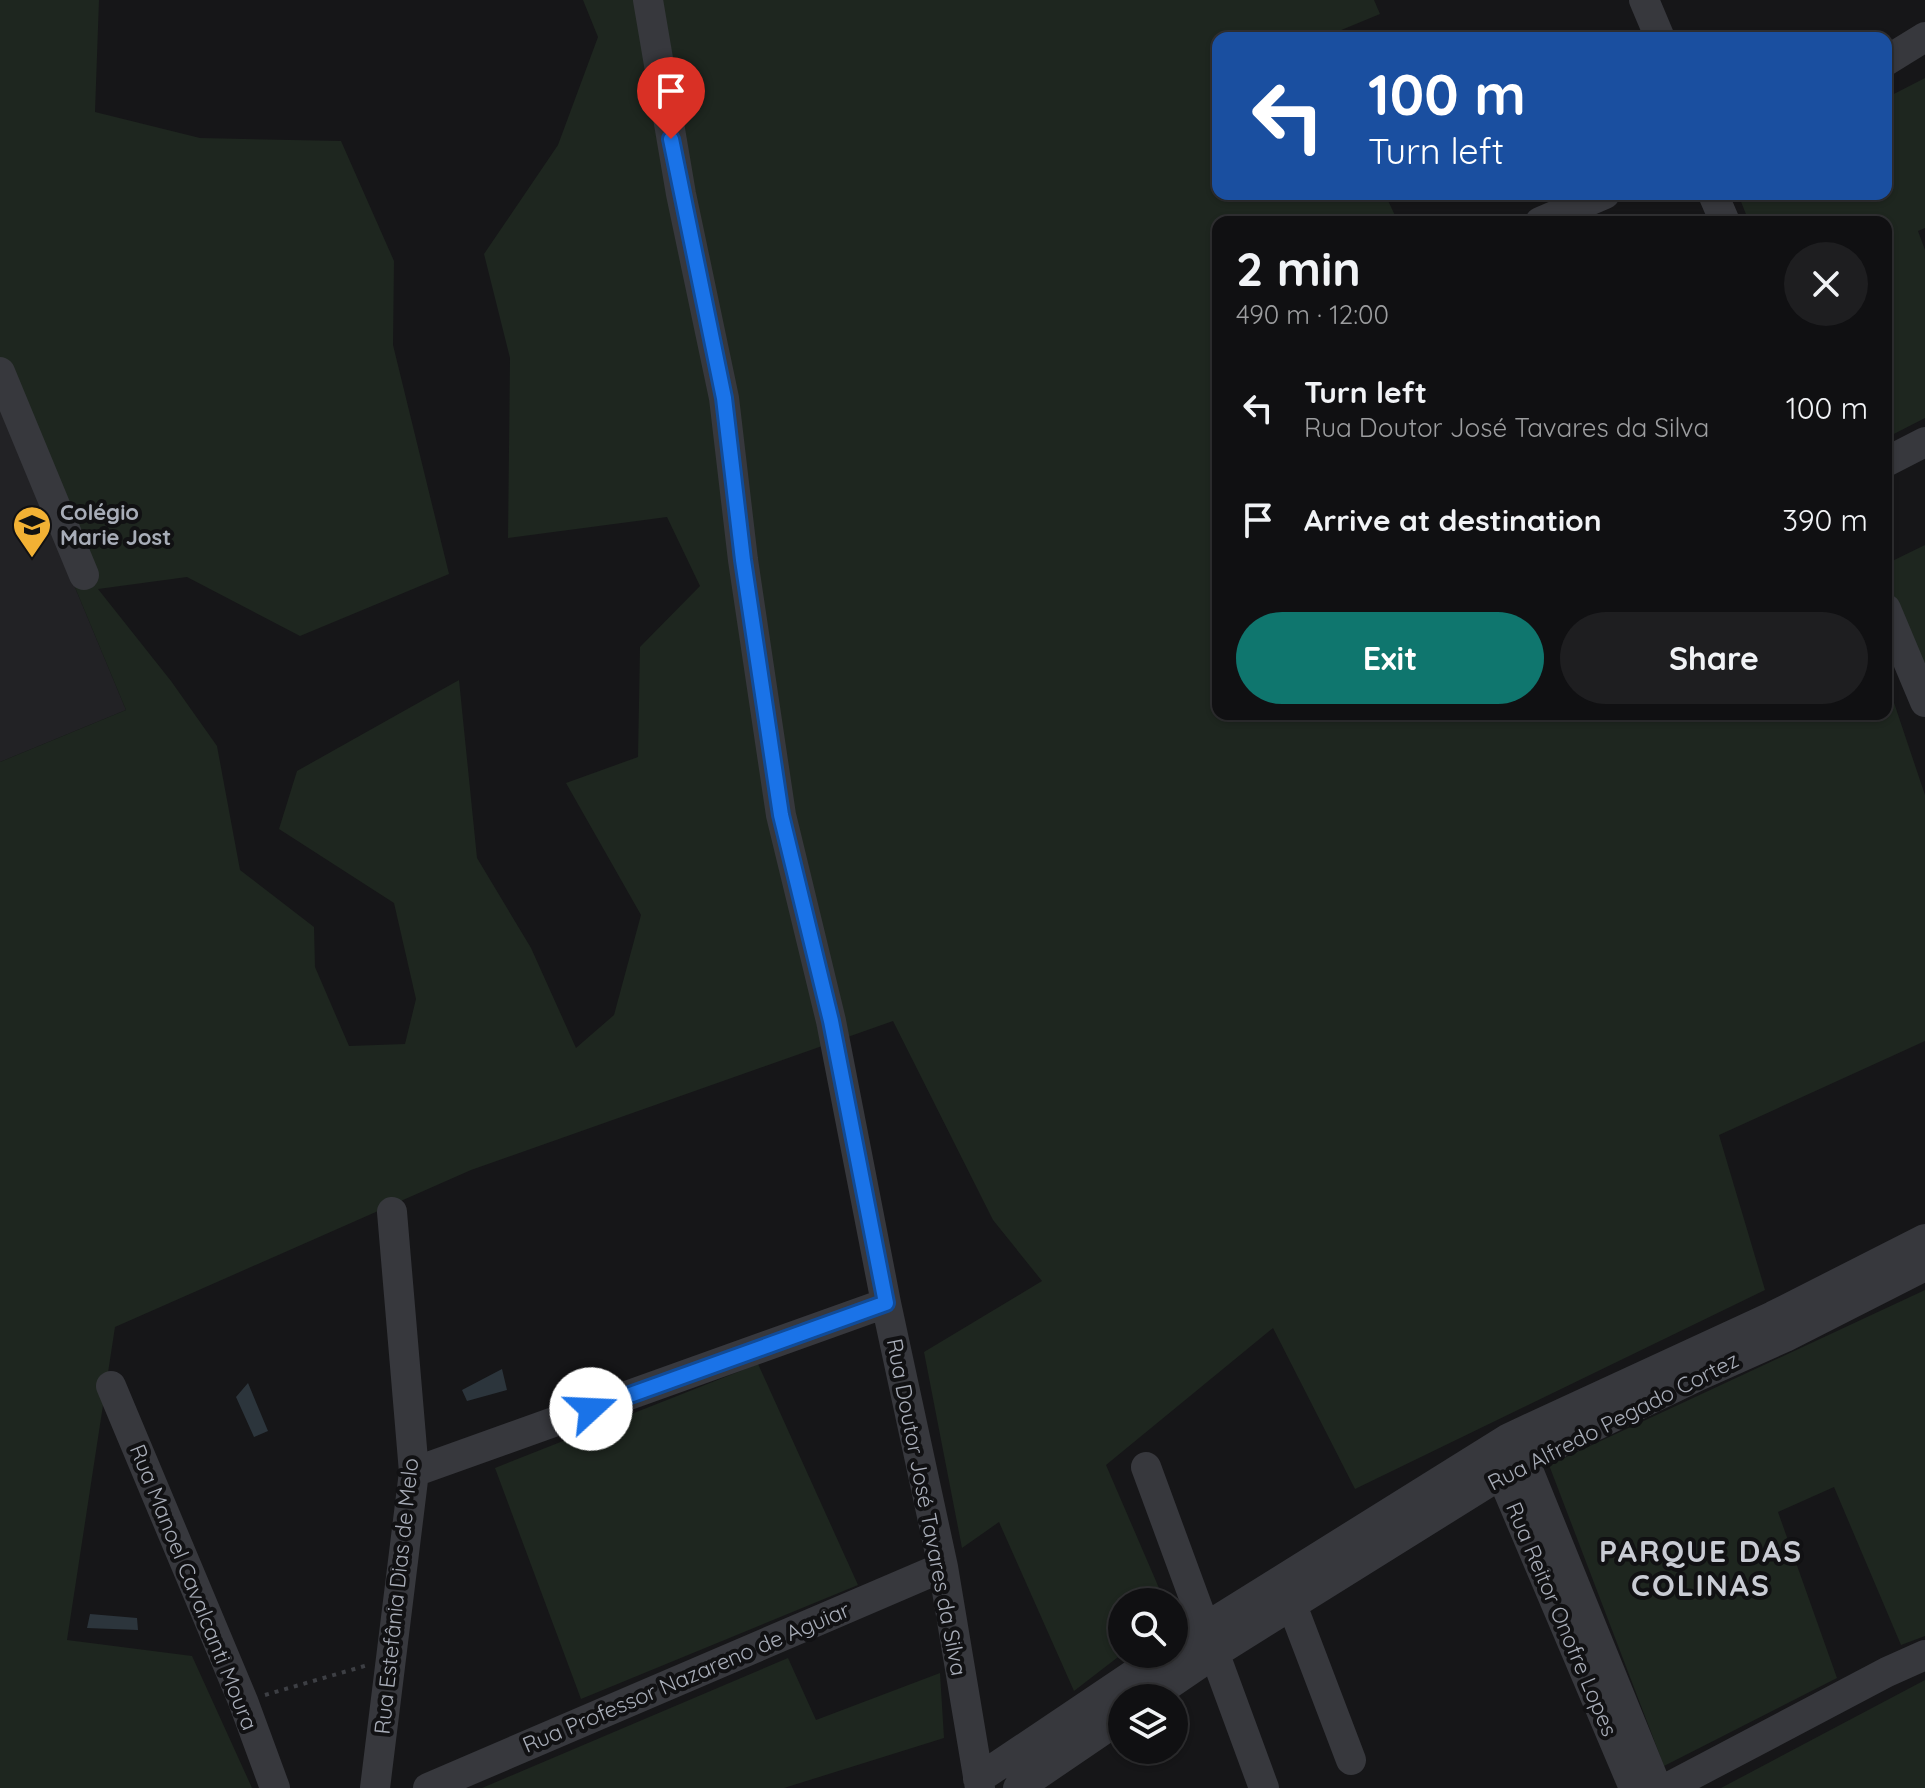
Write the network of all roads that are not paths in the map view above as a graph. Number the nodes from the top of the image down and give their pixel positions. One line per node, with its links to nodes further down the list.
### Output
1 (648, 0): 17 (street, Rua Doutor José Tavares da Silva)
2 (1644, 0): 3 (street)
3 (1657, 32)
4 (1925, 37): 5 (street)
5 (1892, 57)
6 (1591, 200): 7 (street)
7 (1554, 216)
8 (0, 372): 11 (street)
9 (1925, 442): 10 (street)
10 (1892, 459)
11 (84, 575)
12 (1892, 623): 13 (street)
13 (1925, 702)
14 (392, 1212): 22 (street, Rua Estefânia Dias de Melo)
15 (1925, 1239): 18 (street, Rua Alfredo Pegado Cortez)
16 (1925, 1266): 18 (street, Rua Alfredo Pegado Cortez)
17 (886, 1303): 22 (street); 23 (street, Rua Doutor José Tavares da Silva)
18 (1779, 1327): 20 (street, Rua Alfredo Pegado Cortez)
19 (111, 1386): 33 (street, Rua Manoel Cavalcanti Moura)
20 (1505, 1456): 24 (street, Rua Alfredo Pegado Cortez); 25 (street, Rua Alfredo Pegado Cortez); 38 (street, Rua Reitor Onofre Lopes); 39 (street, Rua Reitor Onofre Lopes)
21 (1146, 1467): 25 (street)
22 (414, 1472): 34 (street, Rua Estefânia Dias de Melo)
23 (943, 1567): 32 (street, Rua Doutor José Tavares da Silva); 35 (street, Rua Professor Nazareno de Aguiar)
24 (1296, 1614): 25 (street, Rua Alfredo Pegado Cortez); 31 (street)
25 (1210, 1640): 26 (street, Rua Alfredo Pegado Cortez); 29 (street, Rua Alfredo Pegado Cortez); 37 (street)
26 (1188, 1644)
27 (1925, 1655): 40 (street)
28 (1144, 1668): 32 (street)
29 (1164, 1684)
30 (1108, 1727): 36 (street)
31 (1351, 1760)
32 (979, 1784)
33 (275, 1788)
34 (375, 1788)
35 (428, 1788)
36 (1018, 1788)
37 (1264, 1788)
38 (1634, 1788)
39 (1657, 1788)
40 (1667, 1788)

